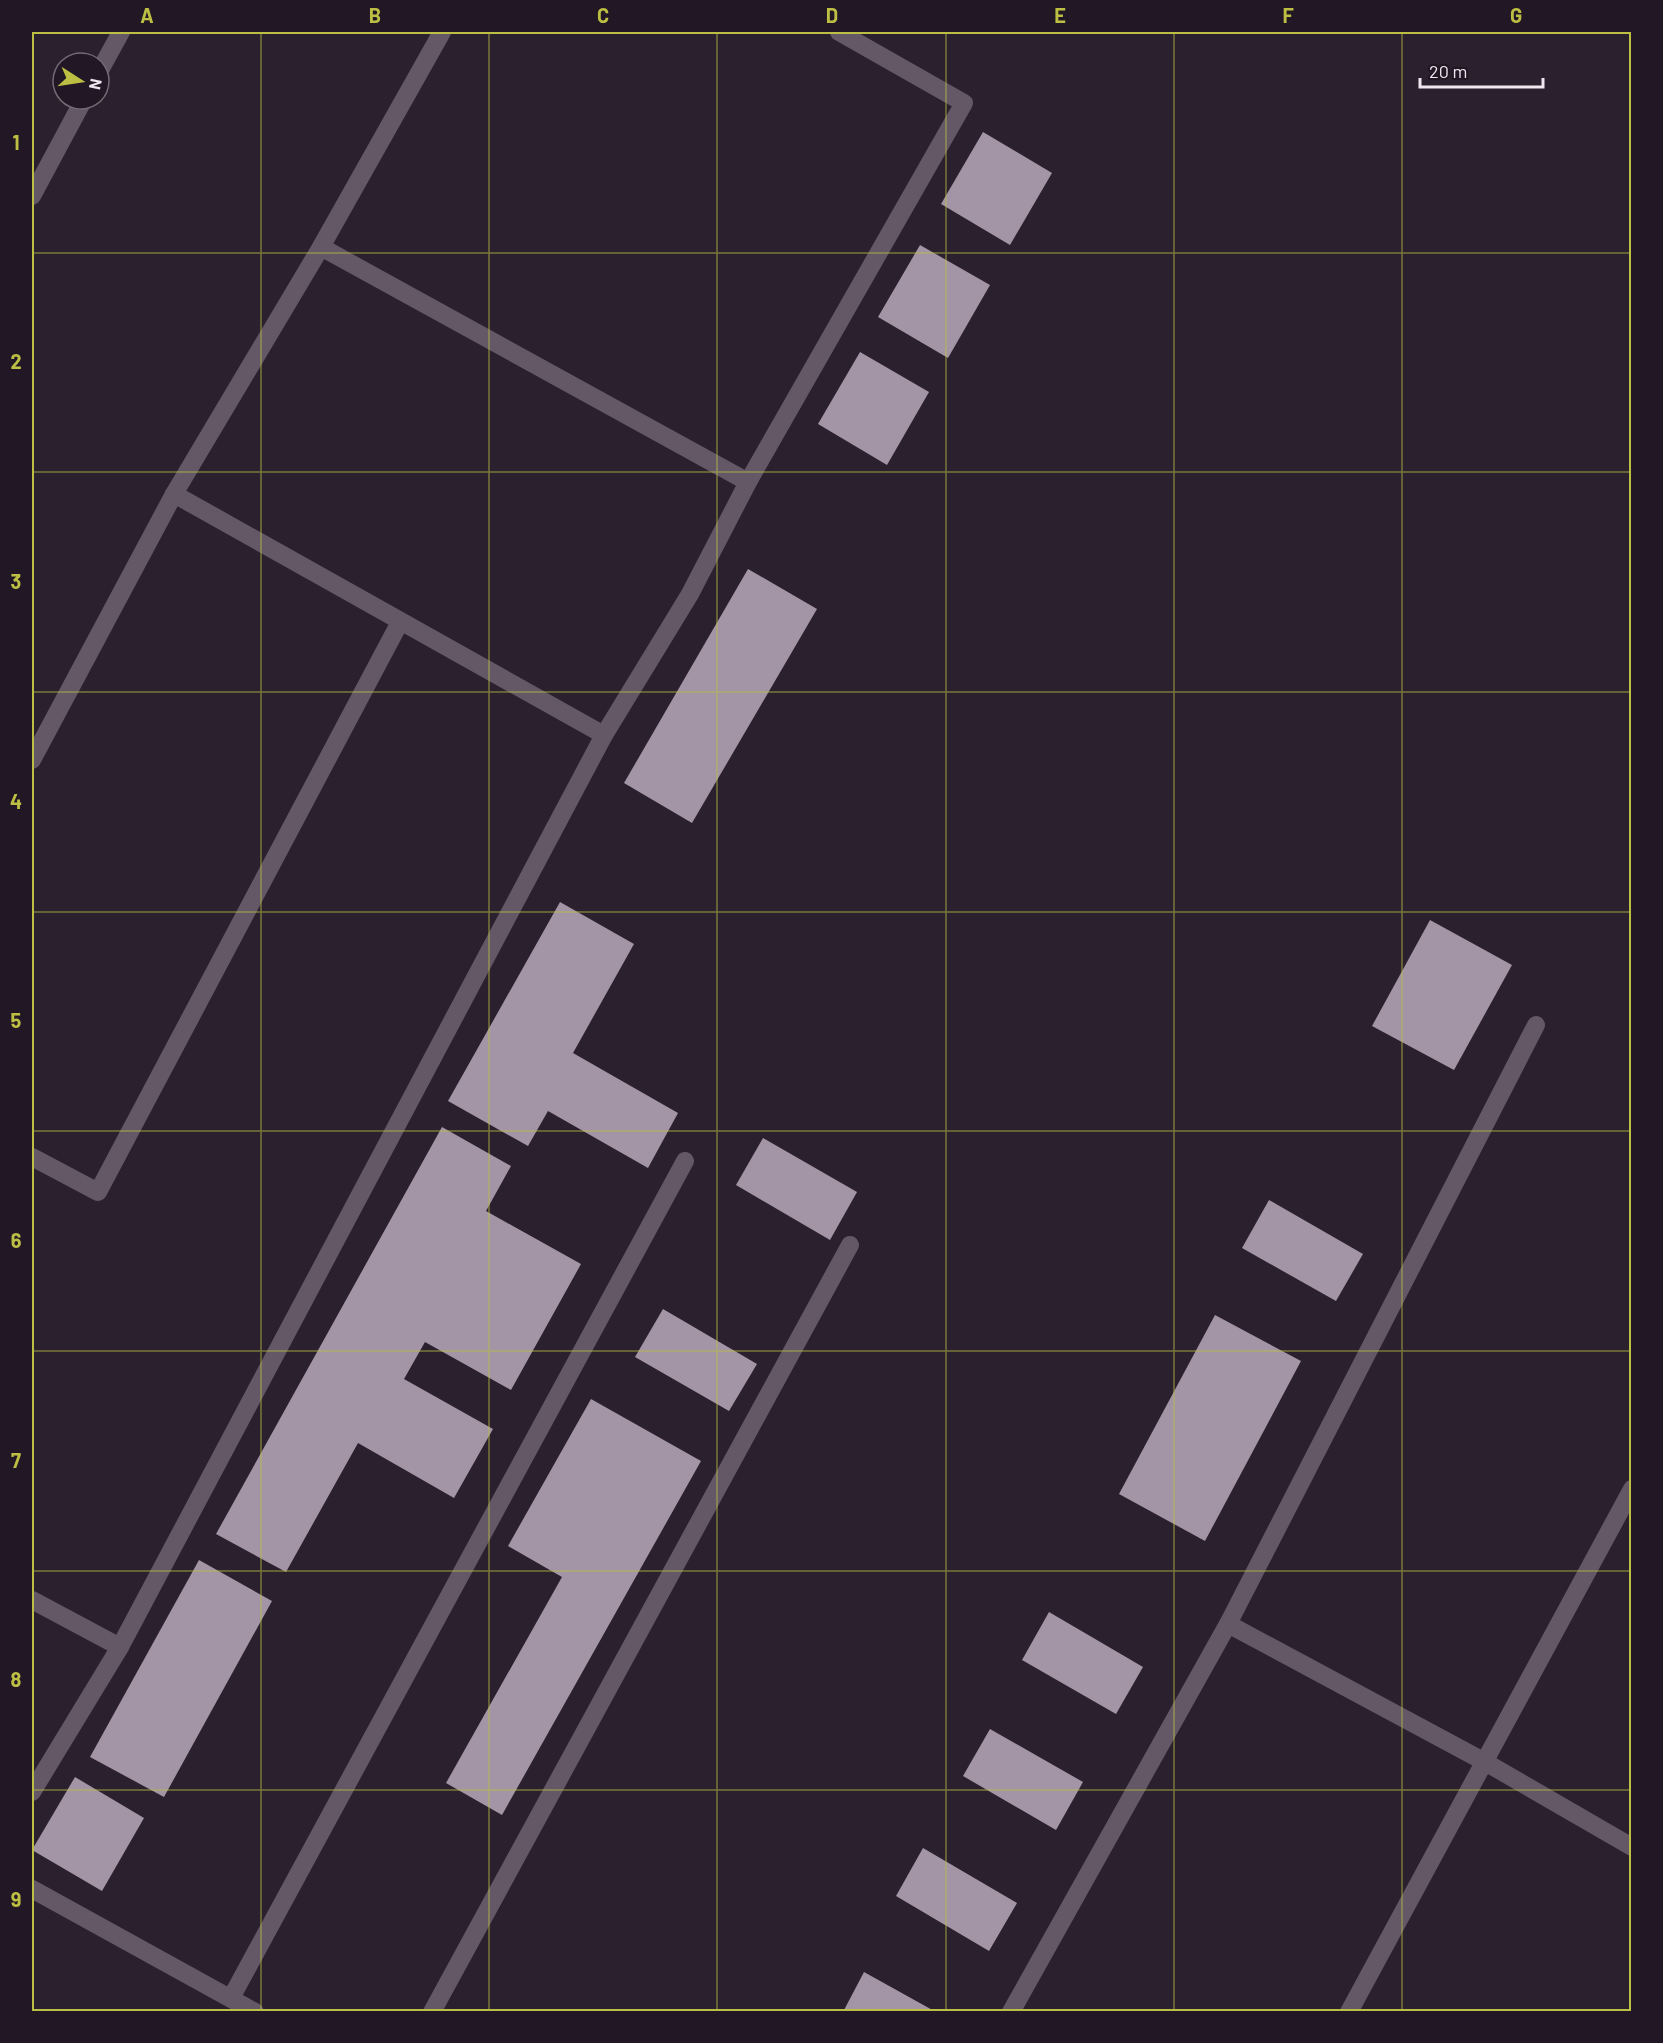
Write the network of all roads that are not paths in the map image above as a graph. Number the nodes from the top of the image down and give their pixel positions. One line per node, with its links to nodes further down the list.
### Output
1 (121, 32): 4 (street)
2 (442, 32): 7 (street)
3 (839, 32): 8 (street)
4 (111, 51)
5 (78, 111): 6 (street)
6 (32, 196)
7 (321, 247): 8 (street); 9 (street)
8 (748, 482): 11 (street)
9 (174, 494): 10 (street); 12 (street)
10 (400, 622): 11 (street); 14 (street)
11 (603, 735): 21 (street)
12 (32, 760)
13 (1536, 1024): 20 (street)
14 (32, 1157)
15 (685, 1161): 26 (street)
16 (850, 1245): 28 (street)
17 (1632, 1489): 18 (street)
18 (1626, 1511): 22 (street)
19 (32, 1600): 21 (street)
20 (1228, 1624): 22 (street); 29 (street)
21 (120, 1647): 23 (street)
22 (1485, 1762): 24 (street); 30 (street)
23 (32, 1792)
24 (1632, 1847)
25 (32, 1889): 26 (street)
26 (231, 1998): 27 (street)
27 (255, 2012)
28 (432, 2012)
29 (1011, 2012)
30 (1349, 2012)

